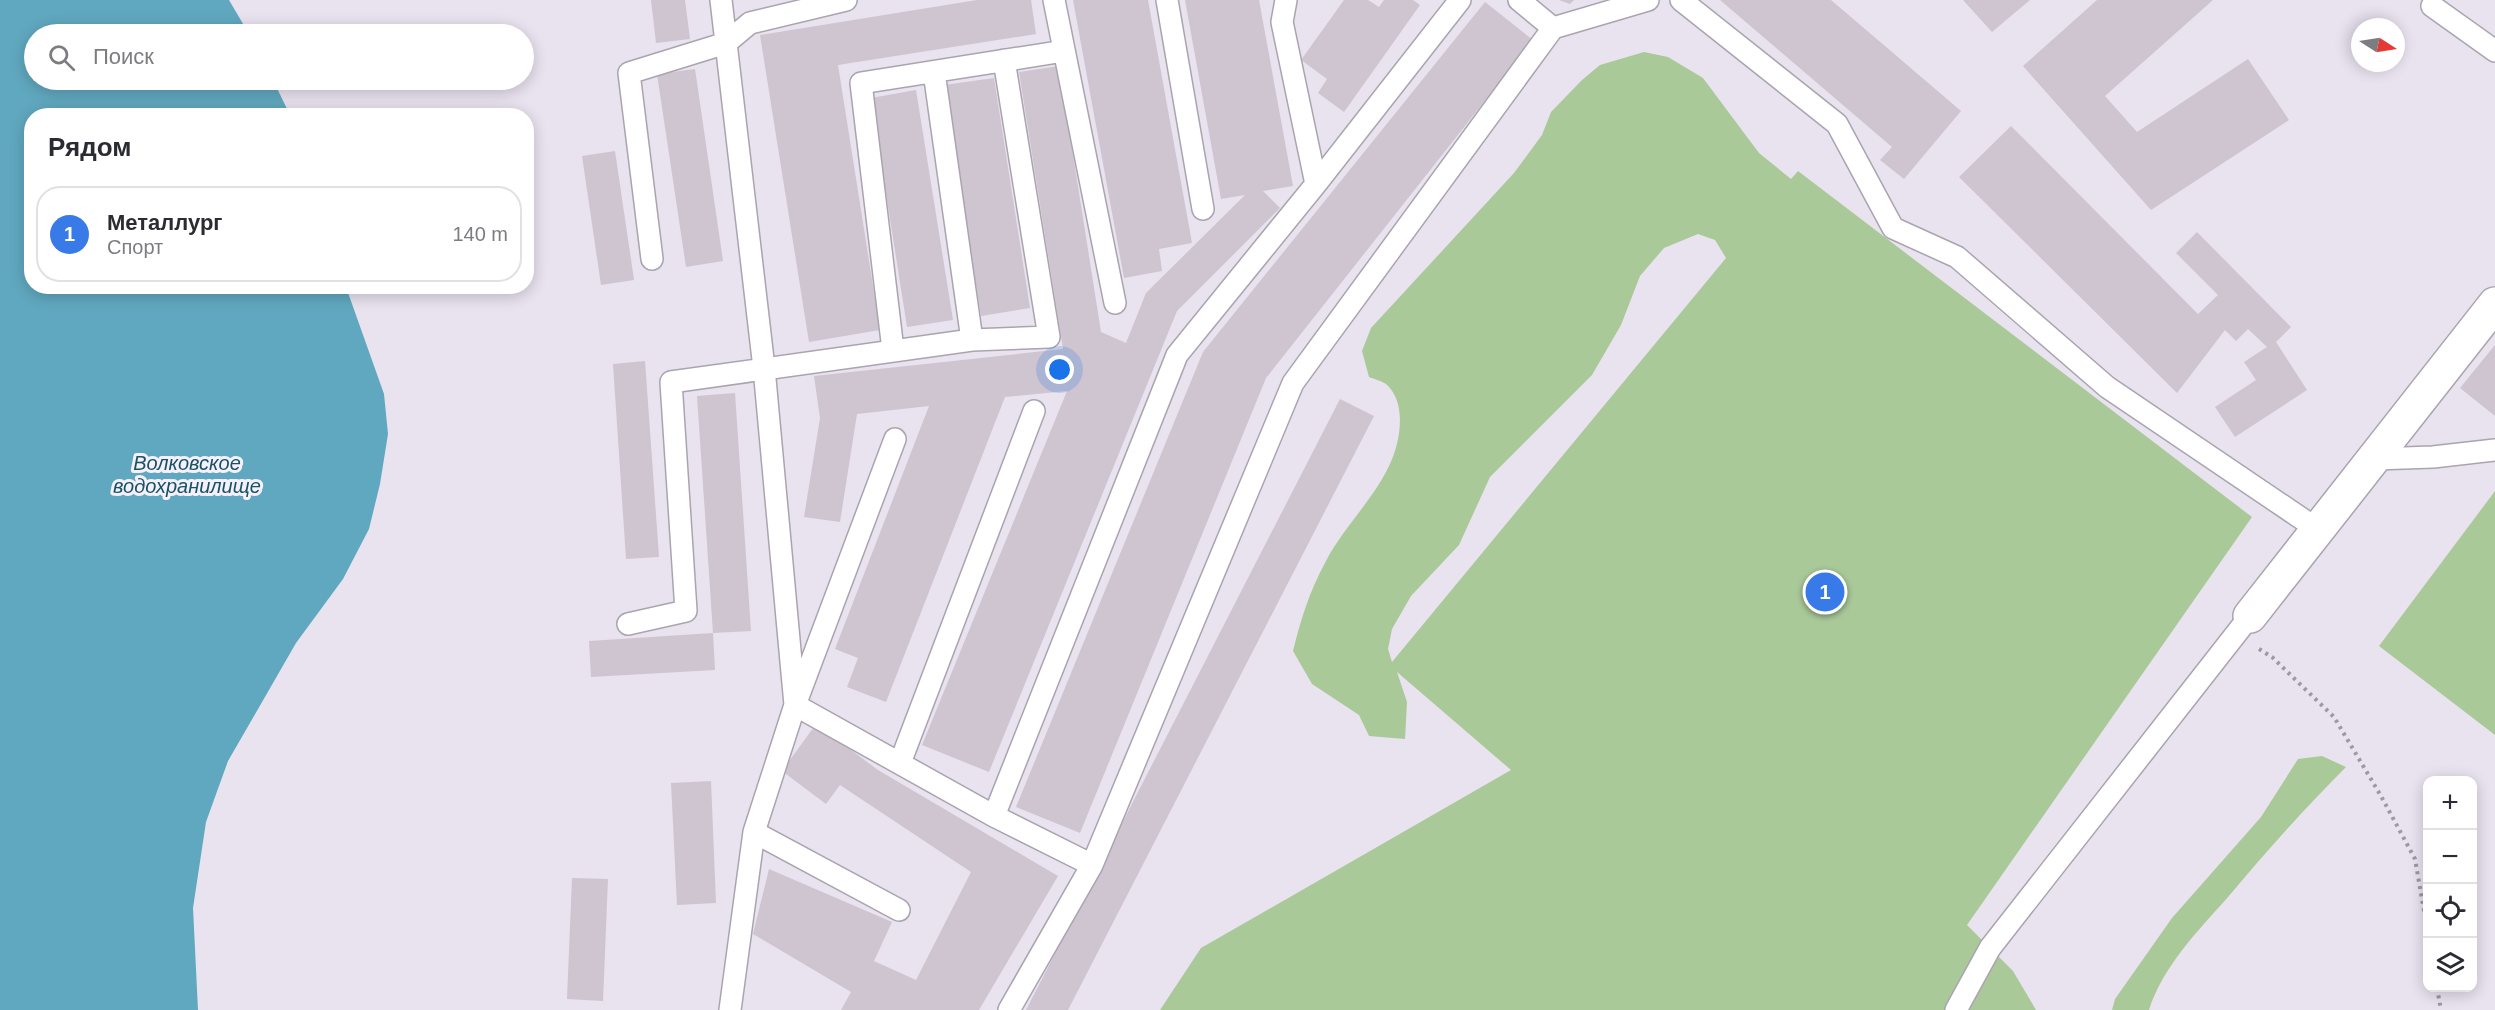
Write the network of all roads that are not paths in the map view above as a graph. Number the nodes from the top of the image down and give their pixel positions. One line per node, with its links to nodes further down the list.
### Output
1 (721, 0): 12 (lane)
2 (846, 0): 12 (lane)
3 (1054, 0): 13 (lane)
4 (1167, 0): 18 (lane)
5 (1286, 0): 17 (lane)
6 (1460, 0): 17 (lane)
7 (1519, 0): 11 (lane)
8 (1648, 0): 11 (lane)
9 (1681, 0): 29 (lane)
10 (2432, 6): 14 (lane)
11 (1553, 28): 36 (lane)
12 (726, 43): 19 (lane); 24 (lane)
13 (1064, 51): 15 (lane); 20 (lane)
14 (2495, 51)
15 (1004, 60): 16 (lane); 22 (lane)
16 (934, 72): 22 (lane); 23 (lane)
17 (1316, 184): 34 (lane)
18 (1203, 209)
19 (652, 259)
20 (1115, 303)
21 (2495, 304): 28 (street)
22 (972, 340): 23 (lane)
23 (893, 350): 24 (lane)
24 (764, 368): 30 (lane); 32 (lane)
25 (1034, 411): 33 (lane)
26 (895, 439): 32 (lane)
27 (2495, 450): 28 (lane)
28 (2375, 459): 29 (street)
29 (2317, 529): 31 (street)
30 (628, 624)
31 (2243, 625): 40 (lane)
32 (795, 705): 33 (lane); 35 (lane)
33 (900, 764): 34 (lane)
34 (994, 816): 36 (lane)
35 (754, 832): 37 (lane); 38 (lane)
36 (1092, 865): 39 (lane)
37 (899, 910)
38 (730, 1010)
39 (1009, 1010)
40 (1956, 1010)

